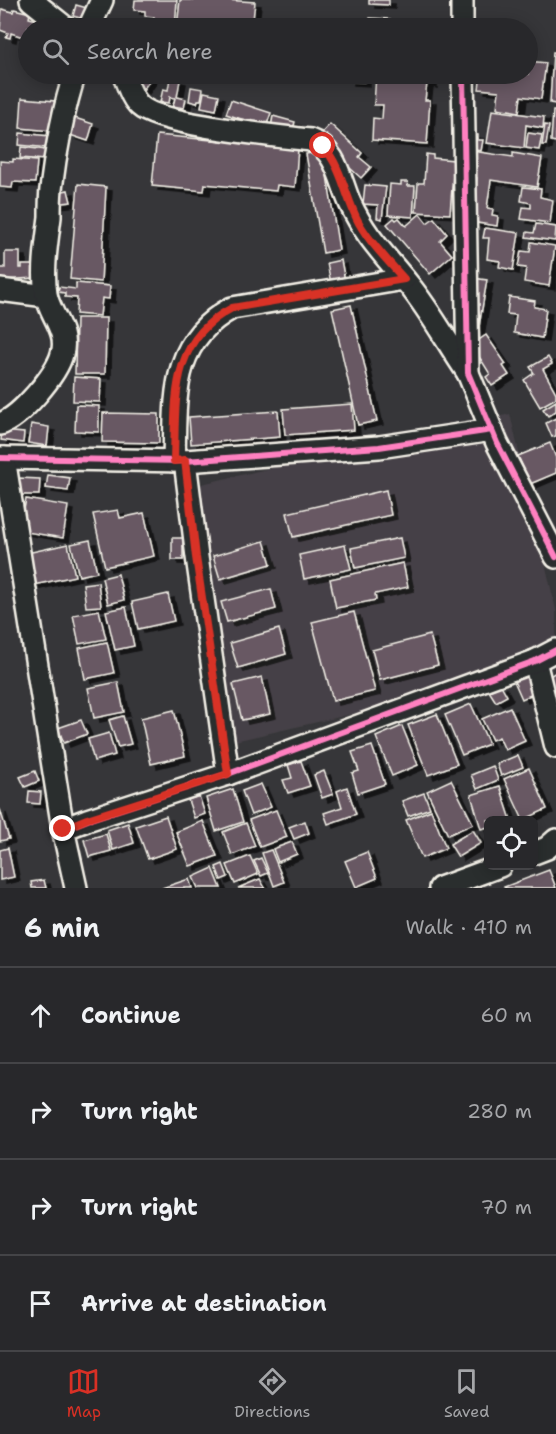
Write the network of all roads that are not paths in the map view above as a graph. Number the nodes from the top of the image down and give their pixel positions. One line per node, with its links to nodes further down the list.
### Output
1 (31, 0): 4 (street)
2 (102, 0): 5 (street)
3 (462, 0): 6 (street)
4 (54, 18)
5 (94, 18)
6 (462, 18)
7 (72, 84): 12 (street)
8 (128, 84): 10 (street)
9 (463, 84): 13 (street)
10 (404, 279): 13 (street); 17 (street)
11 (0, 290): 12 (street)
12 (46, 296): 14 (street)
13 (468, 373): 15 (street)
14 (0, 424)
15 (492, 430): 17 (street); 18 (street)
16 (2, 458): 17 (street); 23 (street)
17 (179, 461): 22 (street)
18 (556, 557)
19 (556, 650): 20 (street)
20 (535, 661): 21 (street); 22 (street)
21 (556, 747)
22 (228, 774): 23 (street)
23 (63, 829): 27 (street)
24 (556, 840): 25 (street)
25 (538, 851)
26 (489, 870): 28 (street)
27 (76, 888)
28 (440, 888)

